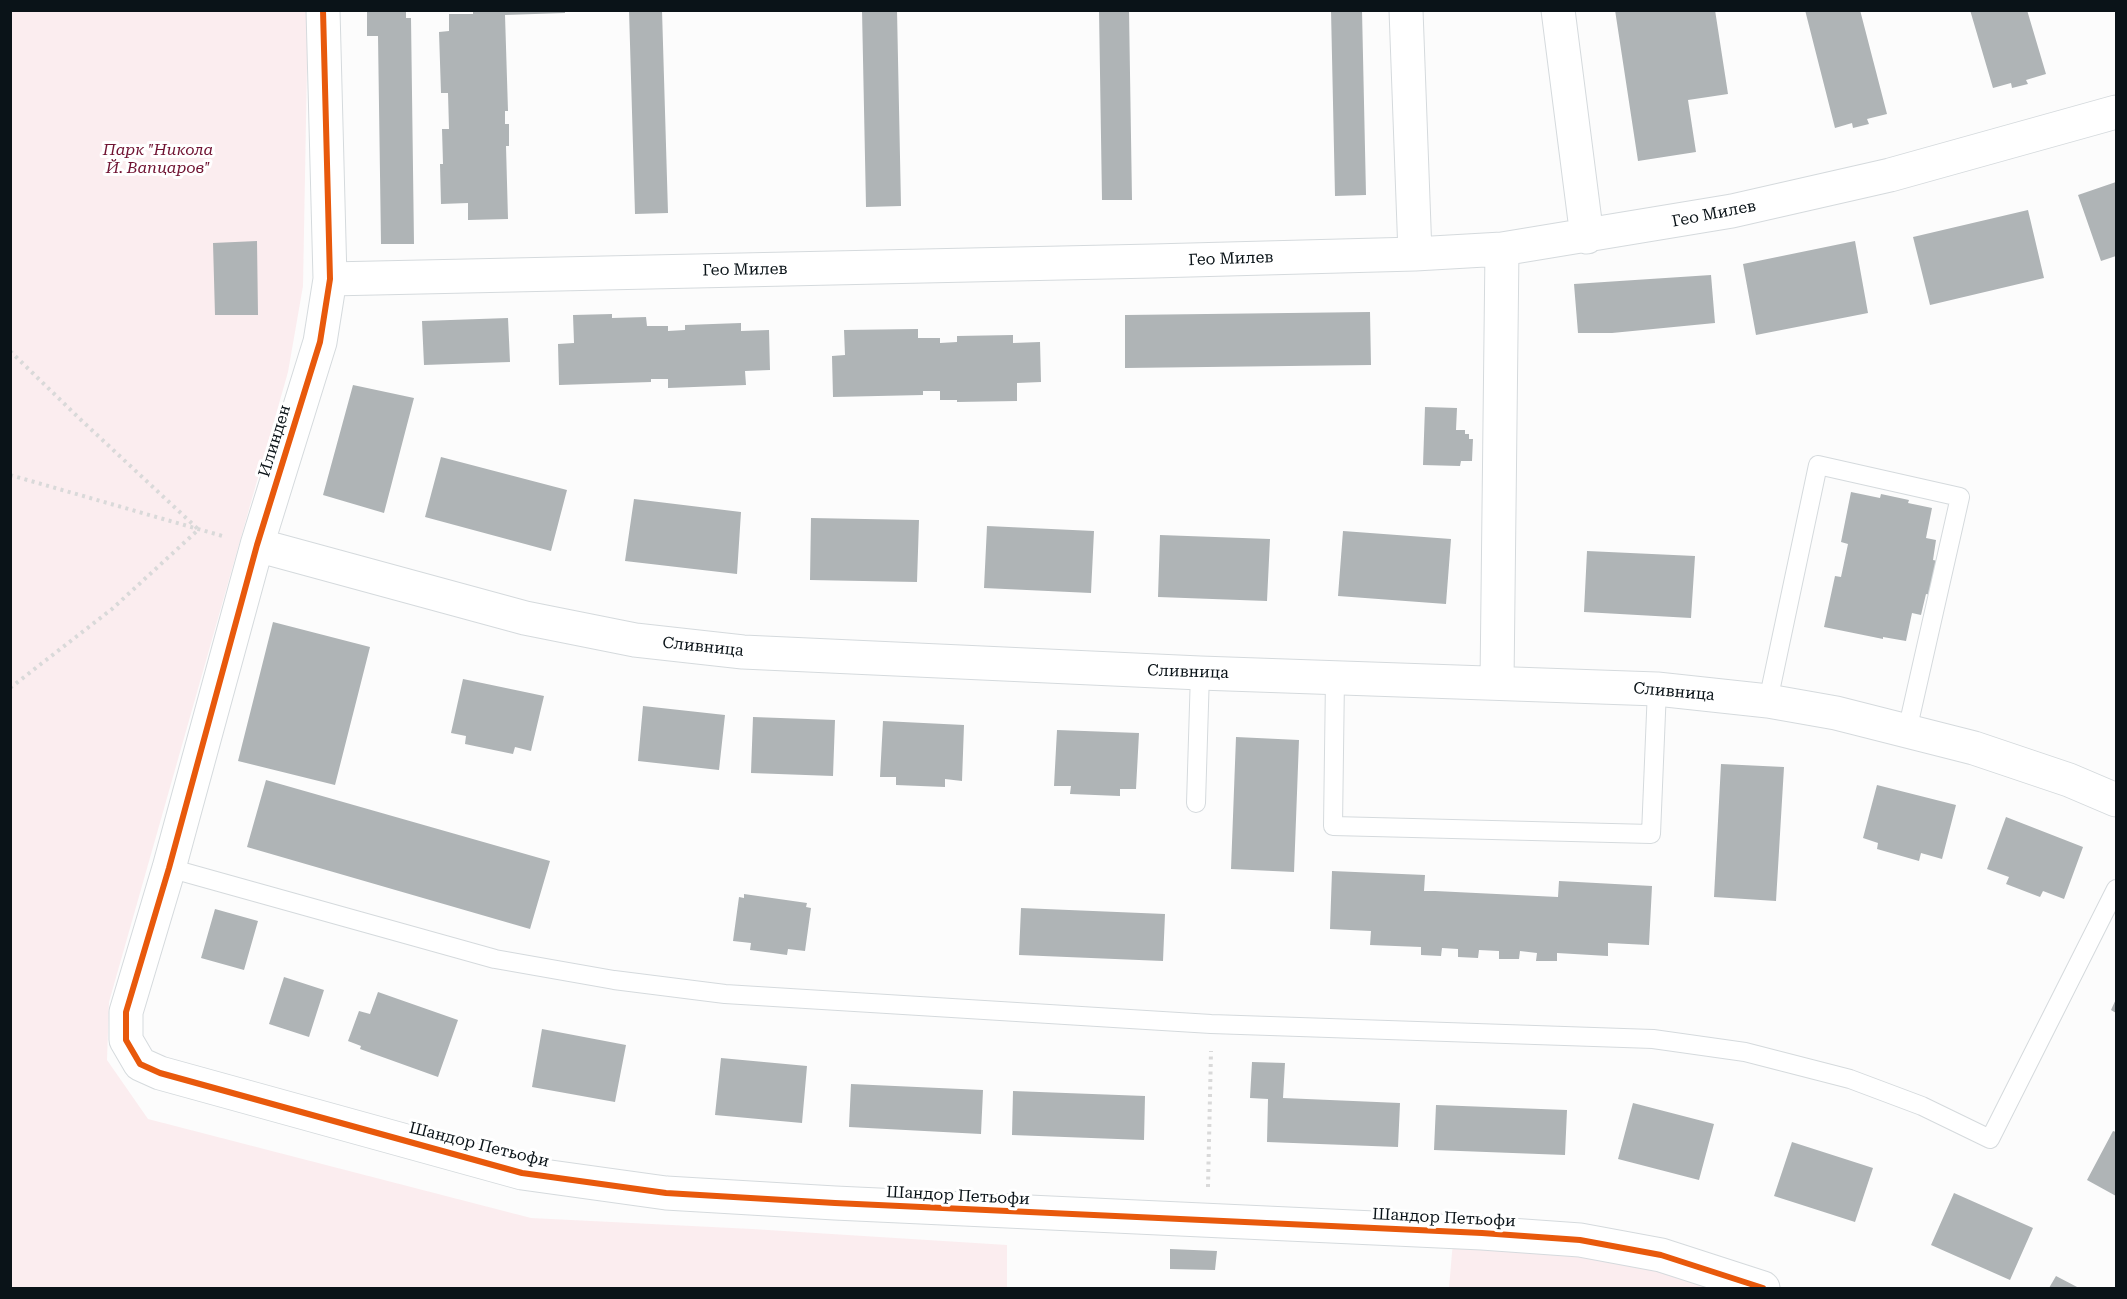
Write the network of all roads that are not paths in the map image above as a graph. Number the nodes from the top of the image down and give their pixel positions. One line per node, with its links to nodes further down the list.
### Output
1 (323, 10): 8 (street, Илинден)
2 (1406, 10): 7 (street)
3 (1558, 10): 5 (street)
4 (2116, 112): 5 (street, Гео Милев)
5 (1587, 237): 6 (street, Гео Милев)
6 (1502, 249): 7 (street, Гео Милев); 12 (street)
7 (1415, 254): 8 (street, Гео Милев)
8 (330, 279): 9 (street, Илинден)
9 (257, 545): 10 (street, Сливница); 18 (street, Илинден)
10 (1200, 673): 11 (street, Сливница); 17 (lane)
11 (1335, 678): 12 (street, Сливница); 13 (lane)
12 (1497, 682): 13 (street, Сливница)
13 (1657, 689): 14 (street, Сливница)
14 (1768, 701): 15 (street, Сливница); 15 (lane)
15 (1907, 731): 16 (street, Сливница)
16 (2116, 800)
17 (1196, 803)
18 (169, 868): 19 (lane); 20 (street, Шандор Петьофи)
19 (2116, 889)
20 (1763, 1288)

